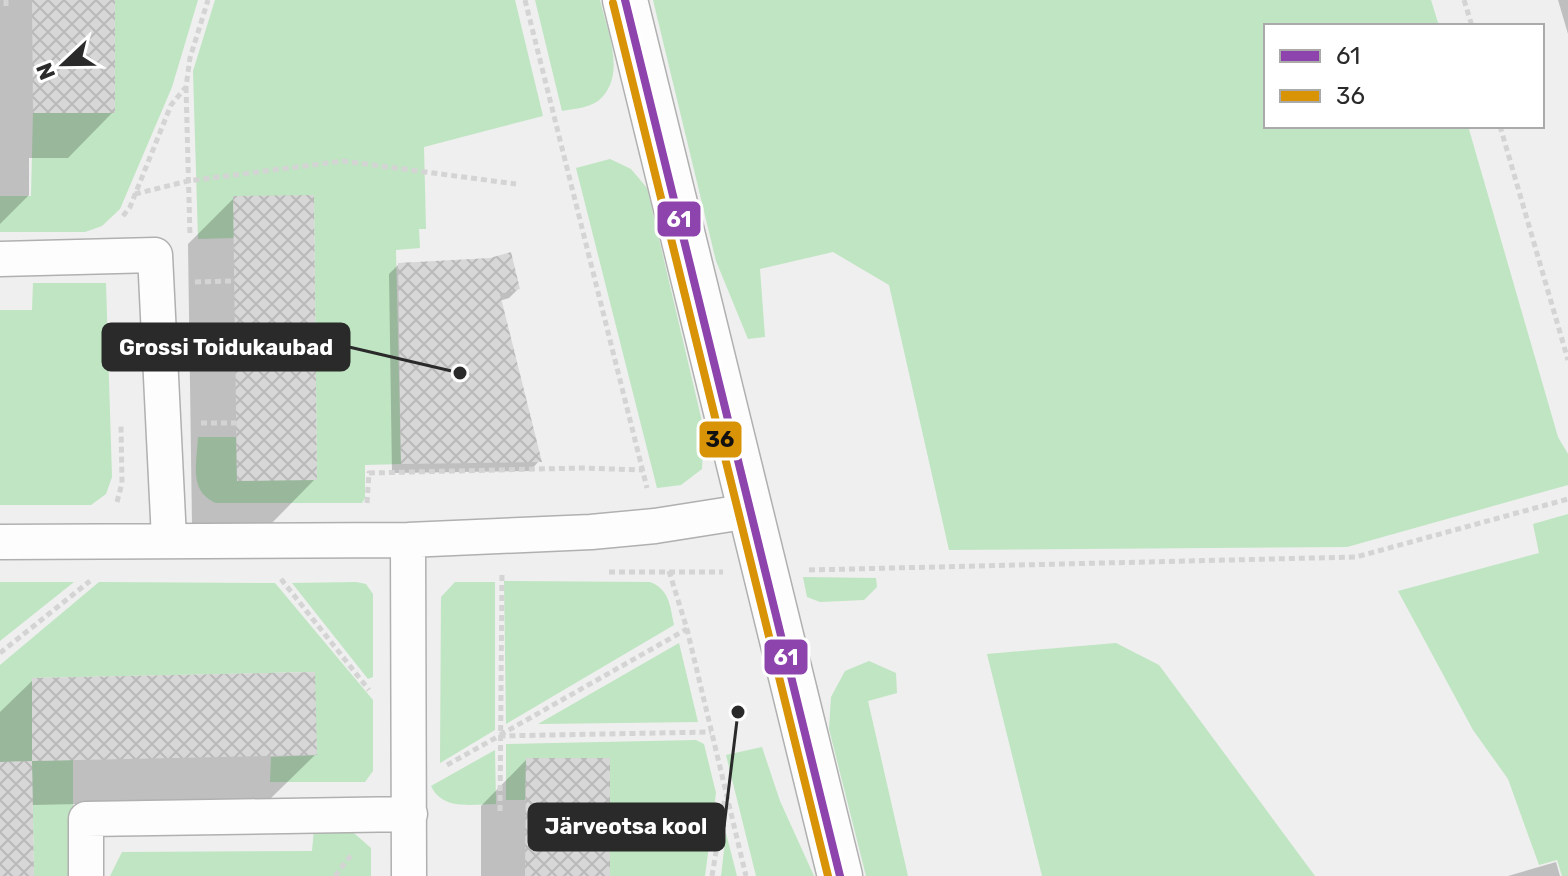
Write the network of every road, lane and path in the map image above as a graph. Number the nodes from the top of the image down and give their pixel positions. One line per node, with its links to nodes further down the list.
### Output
1 (6, 0): 6 (path)
2 (208, 0): 8 (path)
3 (525, 0): 20 (path)
4 (625, 0): 23 (main road)
5 (1464, 0): 7 (path)
6 (6, 10)
7 (1471, 24)
8 (186, 87): 10 (path); 12 (path)
9 (1501, 128): 16 (path)
10 (188, 181): 11 (path); 12 (path); 13 (path)
11 (516, 184)
12 (135, 194): 14 (path)
13 (190, 239)
14 (118, 256): 15 (street); 25 (street)
15 (0, 259)
16 (1568, 360)
17 (121, 422): 26 (path)
18 (191, 423): 19 (path)
19 (236, 423)
20 (643, 470): 22 (path); 24 (path)
21 (1568, 499): 29 (path)
22 (363, 511)
23 (750, 511): 24 (street); 29 (main road)
24 (655, 526): 27 (street); 34 (path)
25 (169, 539): 26 (street); 27 (street)
26 (118, 540): 28 (street)
27 (408, 540): 45 (street)
28 (0, 542)
29 (765, 571): 34 (path); 50 (main road)
30 (487, 572): 31 (path)
31 (502, 572): 32 (path); 41 (path)
32 (517, 572)
33 (608, 572): 34 (path)
34 (669, 573): 37 (path)
35 (83, 575): 38 (path)
36 (293, 575): 39 (path)
37 (687, 629): 40 (path); 41 (path)
38 (0, 653)
39 (373, 694)
40 (711, 732): 41 (path); 43 (path)
41 (499, 736): 42 (path); 44 (path)
42 (434, 772)
43 (726, 792): 48 (path); 49 (path)
44 (500, 811)
45 (410, 814): 46 (street); 47 (street)
46 (86, 876)
47 (409, 876)
48 (712, 876)
49 (746, 876)
50 (840, 876)

